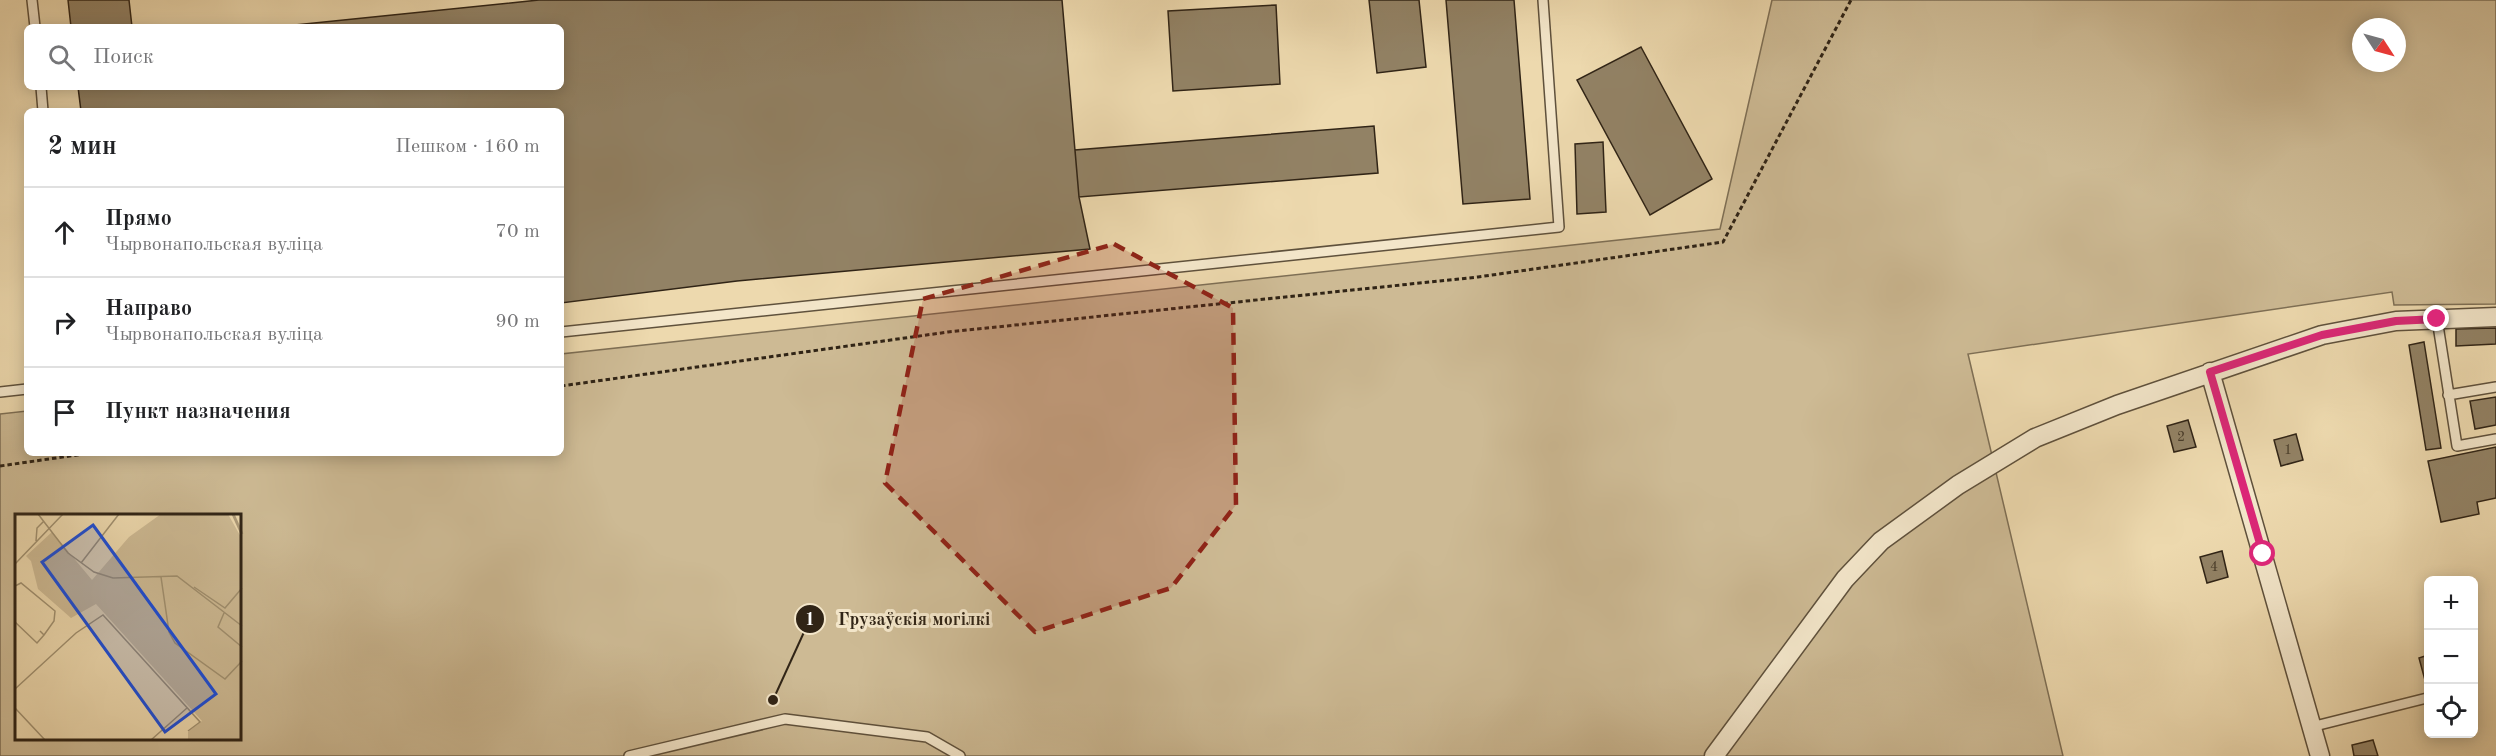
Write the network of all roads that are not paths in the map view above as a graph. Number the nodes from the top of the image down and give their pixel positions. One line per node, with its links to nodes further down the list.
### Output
1 (32, 0): 3 (lane)
2 (1544, 0): 8 (lane)
3 (35, 24)
4 (41, 90): 5 (lane)
5 (44, 108)
6 (2496, 317): 7 (street)
7 (2437, 319): 9 (street); 13 (lane)
8 (564, 332)
9 (2210, 372): 16 (street); 19 (street)
10 (2496, 387): 13 (lane)
11 (24, 389): 12 (lane)
12 (0, 392)
13 (2448, 395): 14 (lane)
14 (2496, 439)
15 (2424, 699): 16 (lane)
16 (2311, 727): 20 (street)
17 (629, 756): 18 (lane)
18 (960, 756)
19 (1714, 756)
20 (2320, 756)

